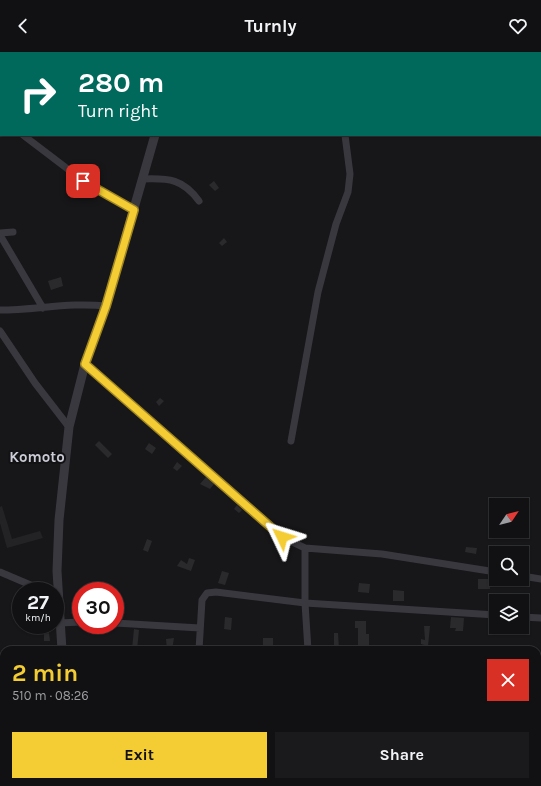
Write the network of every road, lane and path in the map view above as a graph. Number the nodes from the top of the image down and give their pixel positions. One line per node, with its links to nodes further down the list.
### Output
1 (24, 136): 6 (street)
2 (155, 136): 4 (street)
3 (346, 136): 15 (street)
4 (143, 179): 5 (street); 6 (street)
5 (199, 201)
6 (134, 210): 9 (street)
7 (13, 232): 8 (street)
8 (0, 234): 10 (street)
9 (106, 306): 10 (street); 13 (street)
10 (43, 308): 11 (street)
11 (0, 310)
12 (0, 331): 14 (street)
13 (85, 364): 14 (street); 16 (street)
14 (69, 427): 22 (street)
15 (291, 441)
16 (305, 548): 17 (street); 23 (street)
17 (489, 571)
18 (0, 572): 21 (street)
19 (529, 577): 20 (street)
20 (541, 579)
21 (24, 582)
22 (57, 582)
23 (305, 603): 24 (street); 28 (street); 32 (street)
24 (489, 615)
25 (529, 617): 26 (street)
26 (541, 618)
27 (124, 624): 28 (street)
28 (200, 628): 31 (street)
29 (60, 634): 30 (street)
30 (62, 646)
31 (199, 646)
32 (308, 646)

